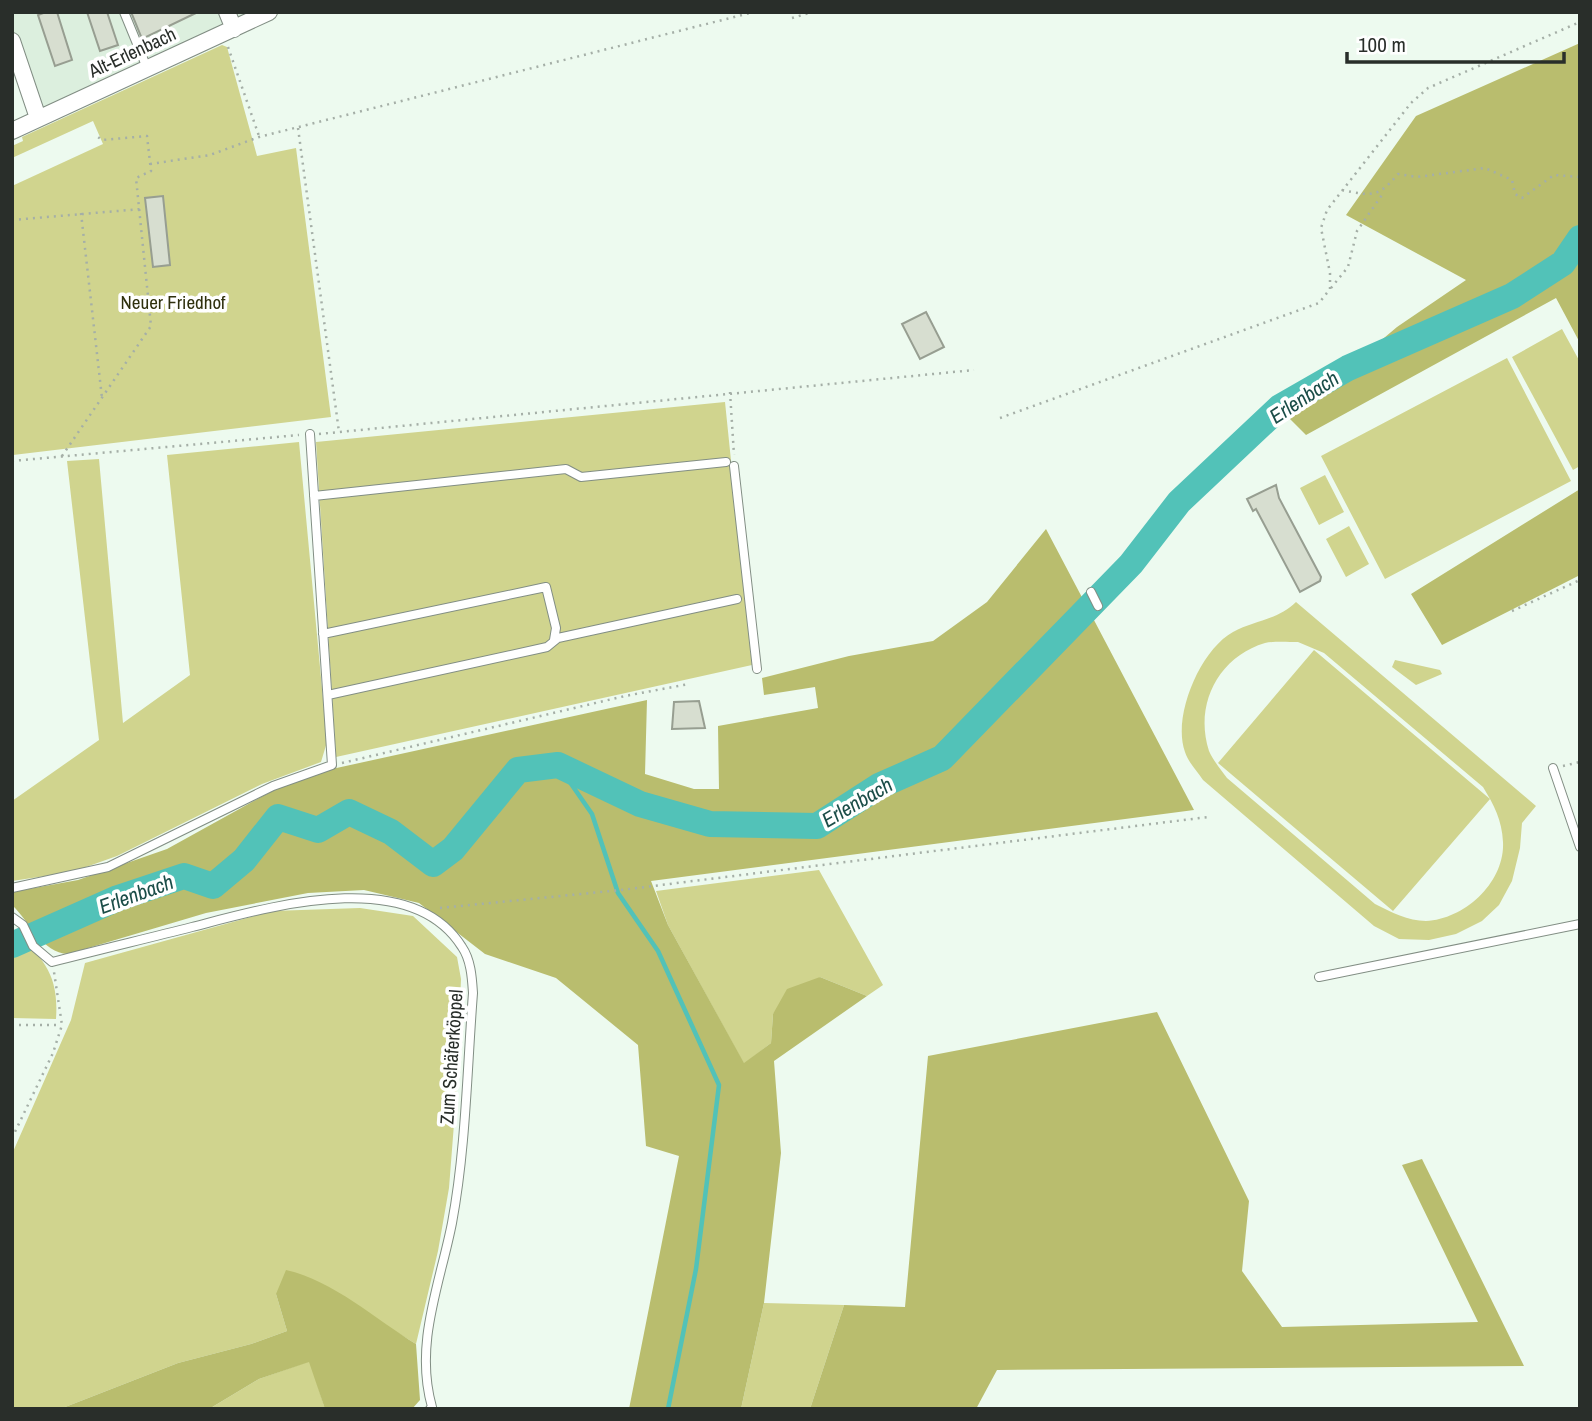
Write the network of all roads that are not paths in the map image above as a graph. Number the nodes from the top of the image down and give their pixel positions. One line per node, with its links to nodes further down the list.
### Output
1 (124, 12): 6 (lane)
2 (227, 12): 4 (street)
3 (270, 12): 4 (street, Alt-Erlenbach)
4 (228, 31): 6 (street, Alt-Erlenbach)
5 (12, 41): 7 (street)
6 (147, 68): 7 (street, Alt-Erlenbach)
7 (38, 118): 8 (street, Alt-Erlenbach)
8 (12, 131)
9 (310, 434): 10 (lane)
10 (314, 496): 14 (lane); 16 (lane)
11 (1091, 592): 13 (lane)
12 (737, 598): 15 (lane)
13 (1098, 606)
14 (323, 634): 15 (lane); 17 (lane)
15 (554, 640): 17 (lane)
16 (757, 669)
17 (328, 695): 20 (lane)
18 (1553, 768): 19 (lane)
19 (1580, 847)
20 (12, 888)
21 (12, 917): 24 (lane, Zum Schäferköppel)
22 (1580, 924): 23 (lane)
23 (1319, 977)
24 (429, 1409)

